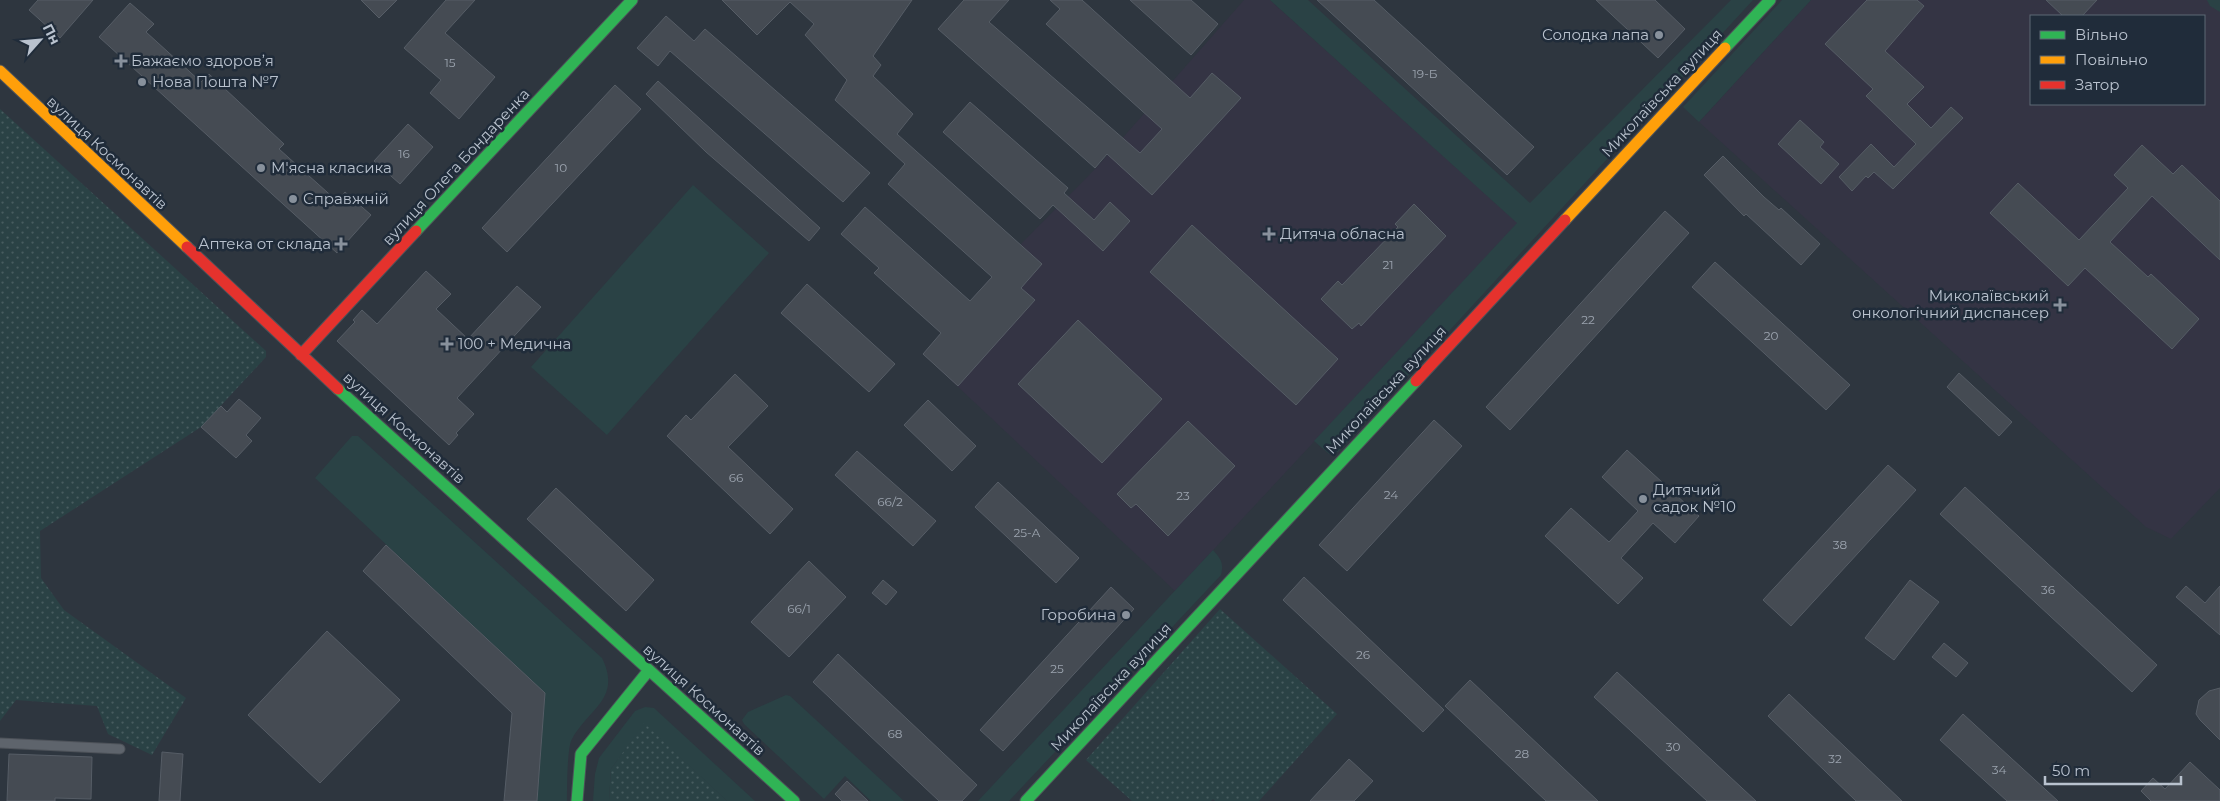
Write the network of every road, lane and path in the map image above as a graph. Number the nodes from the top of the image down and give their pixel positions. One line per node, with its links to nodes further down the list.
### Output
1 (632, 0): 4 (street, вулиця Олега Бондаренка)
2 (1770, 0): 10 (street, Миколаївська вулиця)
3 (0, 71): 4 (street, вулиця Космонавтів)
4 (301, 355): 5 (street, вулиця Космонавтів)
5 (649, 670): 8 (street); 9 (street, вулиця Космонавтів)
6 (0, 743): 7 (lane)
7 (120, 749)
8 (577, 801)
9 (794, 801)
10 (1026, 801)

